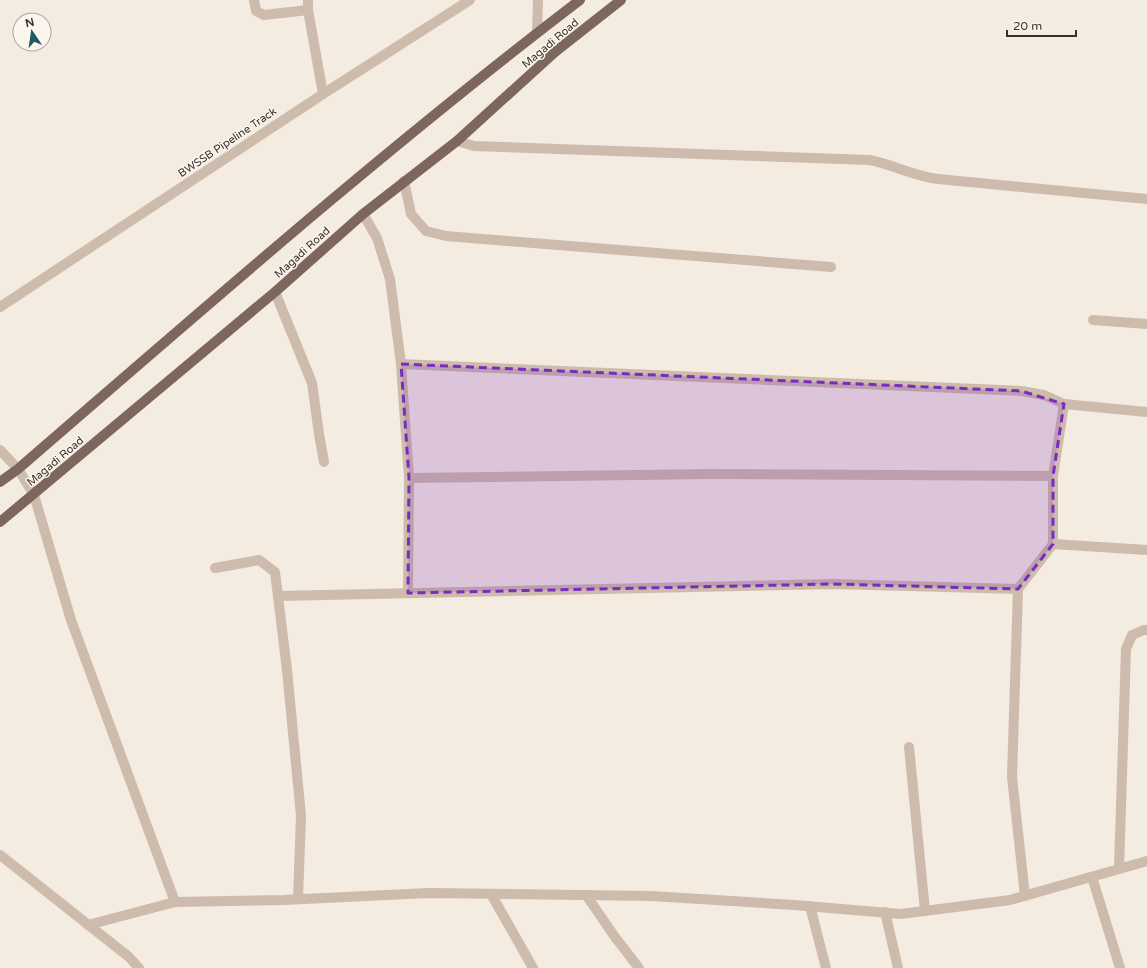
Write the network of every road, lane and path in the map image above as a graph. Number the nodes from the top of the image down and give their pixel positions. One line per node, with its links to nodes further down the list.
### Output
1 (254, 0): 6 (street)
2 (470, 0): 8 (street, BWSSB Pipeline Track)
3 (538, 0): 7 (street)
4 (580, 0): 7 (main road, Magadi Road)
5 (621, 0): 9 (main road, Magadi Road)
6 (308, 5): 8 (street)
7 (537, 33): 23 (main road, Magadi Road)
8 (322, 94): 15 (street, BWSSB Pipeline Track)
9 (457, 141): 10 (main road, Magadi Road); 11 (street)
10 (404, 181): 12 (main road, Magadi Road); 13 (street)
11 (1147, 199)
12 (363, 214): 14 (main road, Magadi Road); 18 (street)
13 (832, 267)
14 (275, 292): 22 (street); 27 (main road, Magadi Road)
15 (0, 307)
16 (1093, 320): 17 (street)
17 (1147, 324)
18 (401, 364): 19 (street); 25 (street)
19 (1064, 404): 20 (street); 24 (street)
20 (1147, 412)
21 (0, 450): 23 (street)
22 (324, 462)
23 (18, 469): 26 (main road, Magadi Road); 27 (street)
24 (1053, 476): 25 (street); 29 (street)
25 (409, 478): 33 (street)
26 (0, 482)
27 (34, 495): 28 (main road, Magadi Road); 45 (street)
28 (0, 522)
29 (1053, 544): 30 (street); 32 (street)
30 (1147, 550)
31 (215, 568): 34 (street)
32 (1018, 589): 33 (street); 43 (street)
33 (408, 593): 34 (street)
34 (278, 596): 44 (street)
35 (1147, 630): 39 (street)
36 (909, 747): 47 (street)
37 (0, 855): 49 (street)
38 (1147, 861): 39 (street)
39 (1119, 869): 40 (street)
40 (1092, 877): 43 (street); 55 (street)
41 (491, 894): 42 (street); 44 (street); 51 (street)
42 (586, 895): 46 (street); 52 (street)
43 (1025, 896): 47 (street)
44 (298, 899): 45 (street)
45 (175, 902): 49 (street)
46 (810, 906): 48 (street); 53 (street)
47 (925, 911): 48 (street)
48 (885, 912): 54 (street)
49 (88, 925): 50 (street)
50 (139, 968)
51 (533, 968)
52 (639, 968)
53 (826, 968)
54 (898, 968)
55 (1120, 968)

